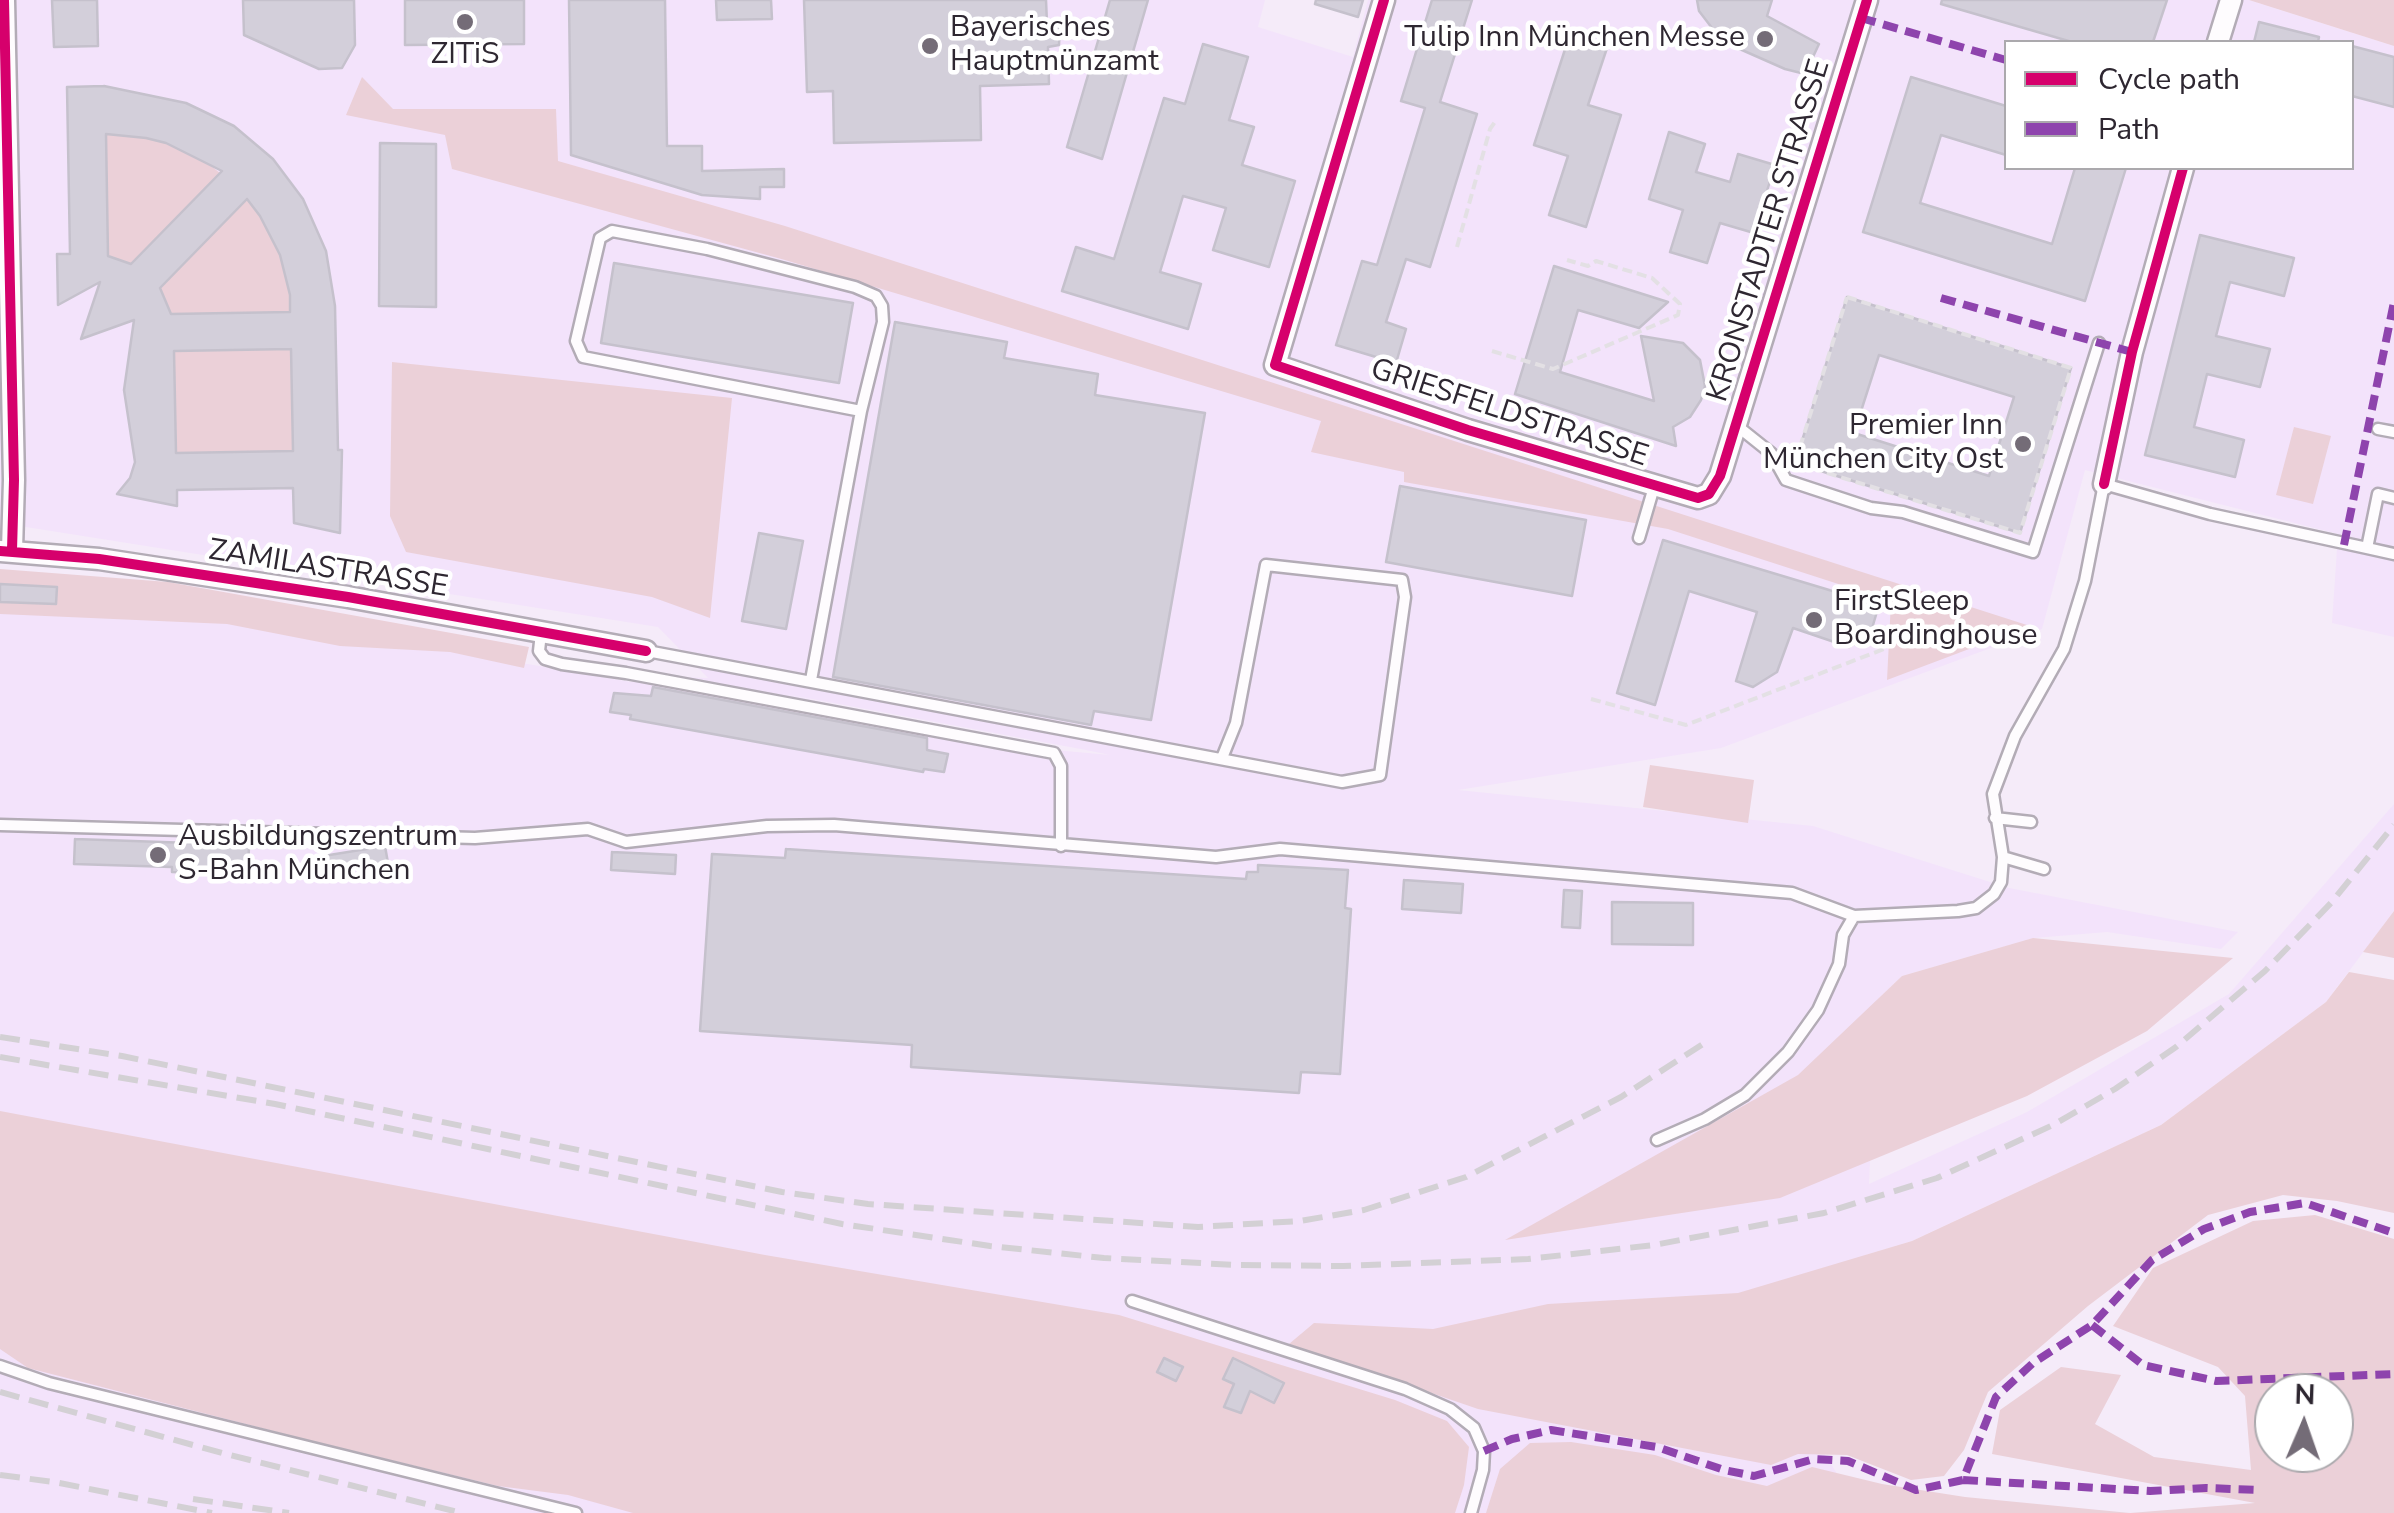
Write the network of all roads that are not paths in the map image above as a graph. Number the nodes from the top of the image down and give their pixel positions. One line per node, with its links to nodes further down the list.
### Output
1 (4, 0): 18 (street)
2 (1384, 0): 14 (street, GRIESFELDSTRASSE)
3 (1867, 0): 9 (street, KRONSTADTER STRASSE)
4 (2231, 0): 5 (street)
5 (2219, 40)
6 (2182, 170): 13 (street)
7 (2098, 344): 9 (lane)
8 (861, 411): 8 (lane); 22 (lane)
9 (1736, 425): 12 (street, KRONSTADTER STRASSE)
10 (2378, 428): 11 (lane)
11 (2394, 432)
12 (1720, 476): 14 (street, GRIESFELDSTRASSE)
13 (2104, 484): 17 (lane); 24 (lane)
14 (1654, 487): 16 (lane)
15 (2394, 498): 17 (lane)
16 (1639, 538)
17 (2366, 548): 19 (lane)
18 (6, 550): 20 (street, ZAMILASTRASSE)
19 (2394, 554)
20 (541, 632): 21 (street, ZAMILASTRASSE); 27 (lane)
21 (646, 651): 22 (lane)
22 (811, 680): 23 (lane)
23 (1222, 758): 23 (lane)
24 (1996, 818): 25 (lane); 28 (lane)
25 (2031, 822)
26 (0, 825): 27 (lane)
27 (1061, 846): 30 (lane)
28 (2003, 857): 29 (lane); 30 (lane)
29 (2044, 869)
30 (1854, 916): 31 (lane)
31 (1657, 1140)
32 (1132, 1301): 35 (lane)
33 (0, 1366): 34 (lane)
34 (576, 1513)
35 (1472, 1513)

